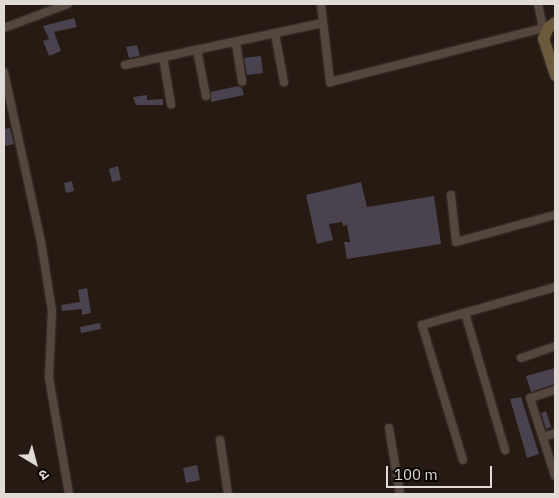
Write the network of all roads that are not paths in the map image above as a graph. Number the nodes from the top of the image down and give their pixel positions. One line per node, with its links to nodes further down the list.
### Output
1 (321, 4): 4 (street)
2 (538, 4): 5 (street)
3 (64, 5): 6 (street)
4 (323, 23): 5 (street); 7 (street)
5 (549, 26): 13 (street)
6 (4, 28)
7 (275, 34): 8 (street); 15 (street)
8 (236, 43): 9 (street); 14 (street)
9 (197, 50): 10 (street); 16 (street)
10 (163, 57): 11 (street); 17 (street)
11 (125, 65)
12 (4, 72): 33 (street)
13 (555, 75)
14 (242, 82)
15 (284, 82)
16 (206, 96)
17 (171, 104)
18 (451, 195): 19 (street)
19 (555, 215)
20 (555, 287): 21 (street)
21 (465, 313): 29 (street); 31 (street)
22 (555, 346): 23 (street)
23 (521, 358)
24 (555, 390): 27 (street)
25 (390, 428): 35 (street)
26 (555, 433): 27 (street)
27 (543, 437): 30 (street)
28 (220, 440): 34 (street)
29 (505, 450)
30 (552, 454): 32 (street)
31 (463, 460)
32 (555, 476)
33 (69, 494)
34 (228, 494)
35 (400, 494)

